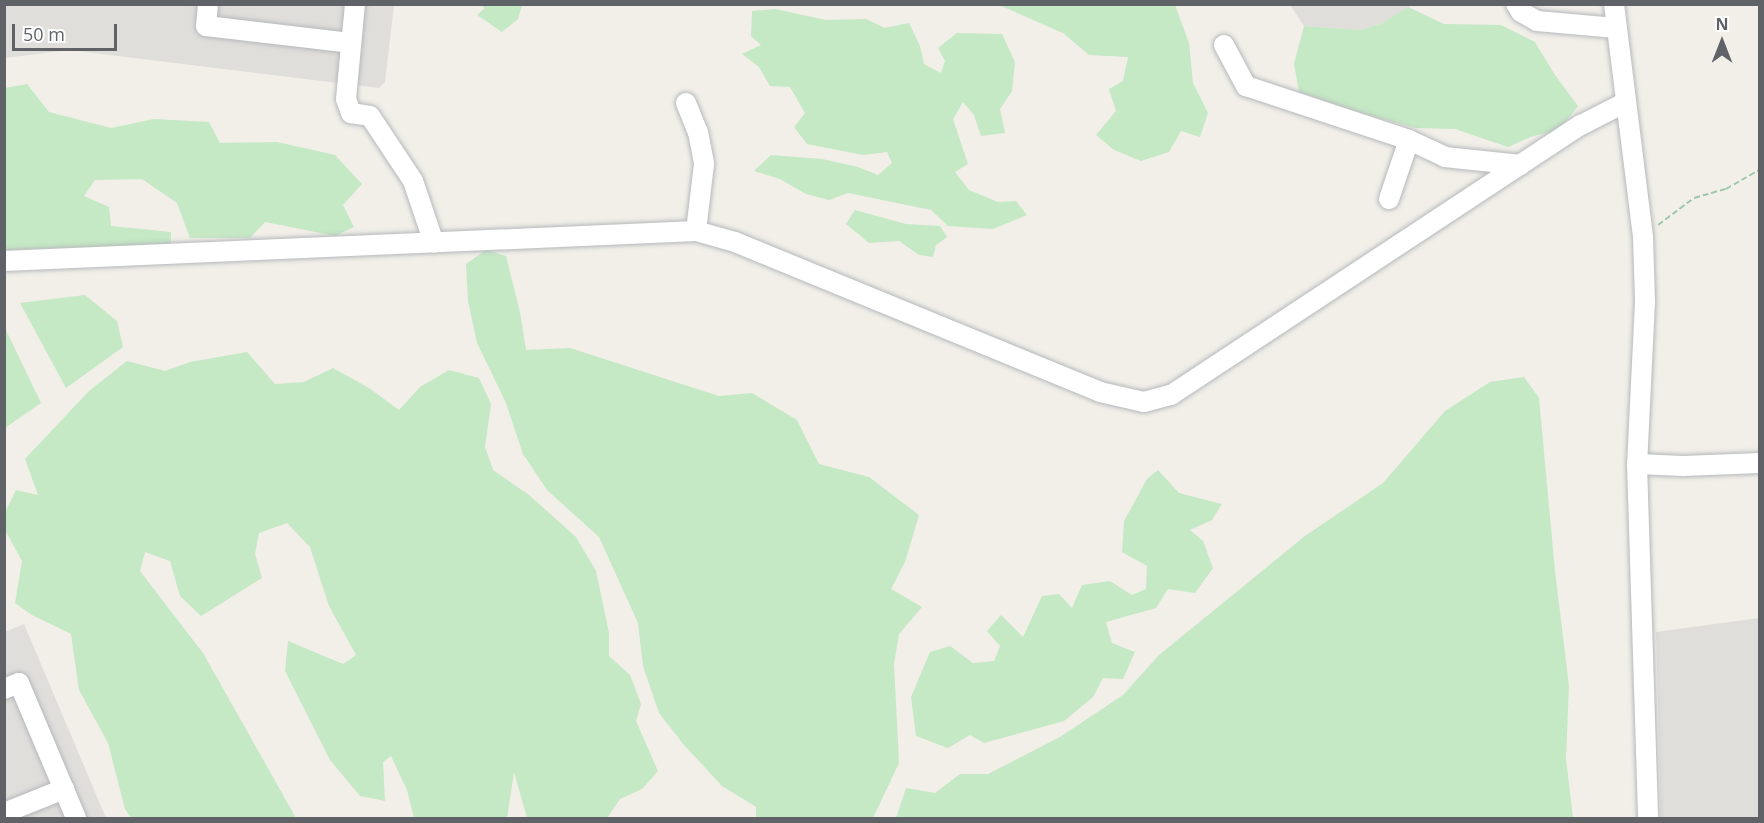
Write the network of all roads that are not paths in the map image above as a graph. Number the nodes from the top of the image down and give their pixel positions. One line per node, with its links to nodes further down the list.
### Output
1 (208, 4): 6 (street)
2 (355, 4): 6 (street)
3 (1516, 4): 5 (street)
4 (1614, 4): 5 (street)
5 (1616, 28): 9 (street)
6 (350, 43): 14 (street)
7 (1224, 45): 10 (street)
8 (686, 103): 13 (street)
9 (1624, 103): 11 (street); 17 (street)
10 (1409, 140): 11 (street); 12 (street)
11 (1521, 165): 13 (street)
12 (1389, 199)
13 (696, 231): 14 (street)
14 (434, 243): 15 (street)
15 (4, 261)
16 (1760, 463): 17 (street)
17 (1637, 464): 22 (street)
18 (4, 689): 19 (street)
19 (64, 789): 20 (street); 21 (street)
20 (4, 813)
21 (76, 819)
22 (1648, 819)

